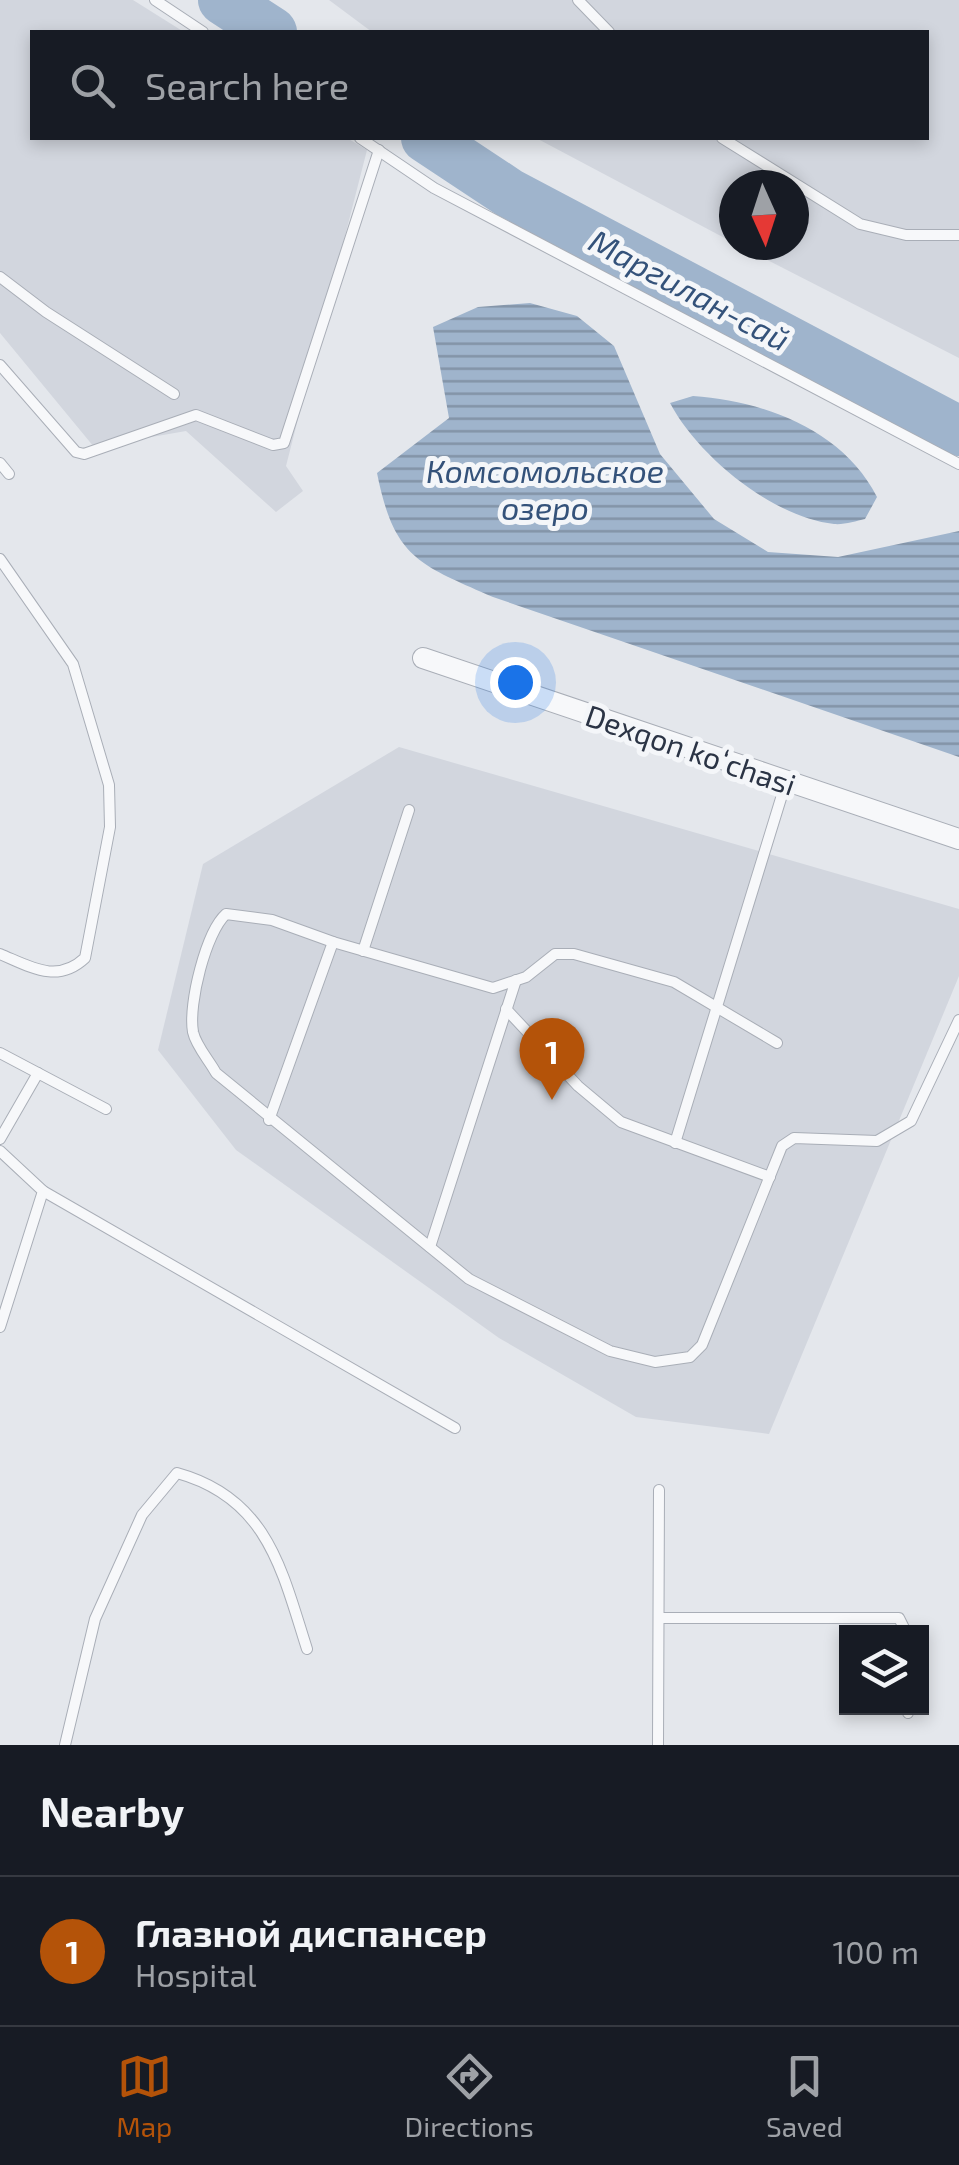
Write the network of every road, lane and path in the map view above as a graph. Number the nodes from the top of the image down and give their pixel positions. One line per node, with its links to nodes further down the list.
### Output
1 (155, 0): 3 (lane)
2 (578, 0): 4 (lane)
3 (200, 30)
4 (607, 30)
5 (363, 140): 7 (lane)
6 (725, 140): 8 (lane)
7 (378, 150): 10 (lane); 13 (lane)
8 (959, 235)
9 (0, 277): 11 (lane)
10 (0, 365)
11 (174, 394)
12 (0, 463): 14 (lane)
13 (959, 464)
14 (9, 474)
15 (0, 559): 22 (lane)
16 (423, 658): 17 (street, Dexqon koʻchasi)
17 (786, 782): 19 (street, Dexqon koʻchasi); 24 (lane)
18 (409, 810): 21 (lane)
19 (959, 839)
20 (332, 942): 21 (lane); 31 (lane); 31 (lane)
21 (363, 951): 23 (lane)
22 (0, 954)
23 (516, 980): 24 (lane); 25 (lane)
24 (720, 1007): 27 (lane); 33 (lane)
25 (506, 1009): 33 (lane); 37 (lane)
26 (959, 1020): 35 (lane)
27 (777, 1043)
28 (0, 1053): 29 (lane)
29 (38, 1073): 30 (lane); 32 (lane)
30 (106, 1108)
31 (269, 1120): 37 (lane)
32 (0, 1138)
33 (675, 1143): 35 (lane)
34 (0, 1151): 36 (lane)
35 (770, 1177): 37 (lane)
36 (43, 1192): 38 (lane); 39 (lane)
37 (430, 1247)
38 (0, 1327)
39 (455, 1428)
40 (660, 1490): 41 (lane)
41 (659, 1618): 42 (lane); 45 (lane)
42 (902, 1625)
43 (307, 1650): 44 (lane)
44 (65, 1745)
45 (658, 1745)

